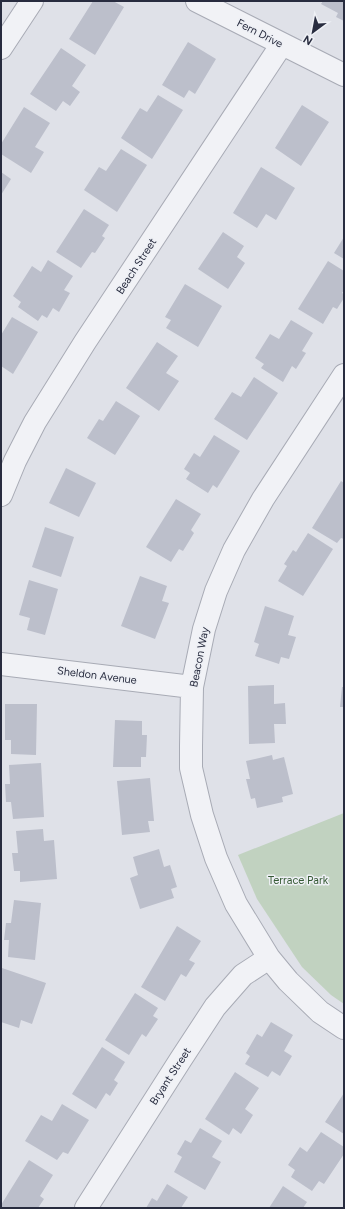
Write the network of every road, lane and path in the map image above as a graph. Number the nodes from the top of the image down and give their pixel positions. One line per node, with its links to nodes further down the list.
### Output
1 (32, 1): 4 (street)
2 (197, 1): 3 (street, Fern Drive)
3 (282, 44): 5 (street, Fern Drive); 7 (street, Beach Street)
4 (1, 48)
5 (344, 75)
6 (344, 375): 9 (street, Beacon Way)
7 (1, 496)
8 (1, 664): 9 (street, Sheldon Avenue)
9 (192, 687): 10 (street, Beacon Way)
10 (270, 958): 11 (street, Beacon Way); 12 (street, Bryant Street)
11 (344, 1028)
12 (86, 1208)

